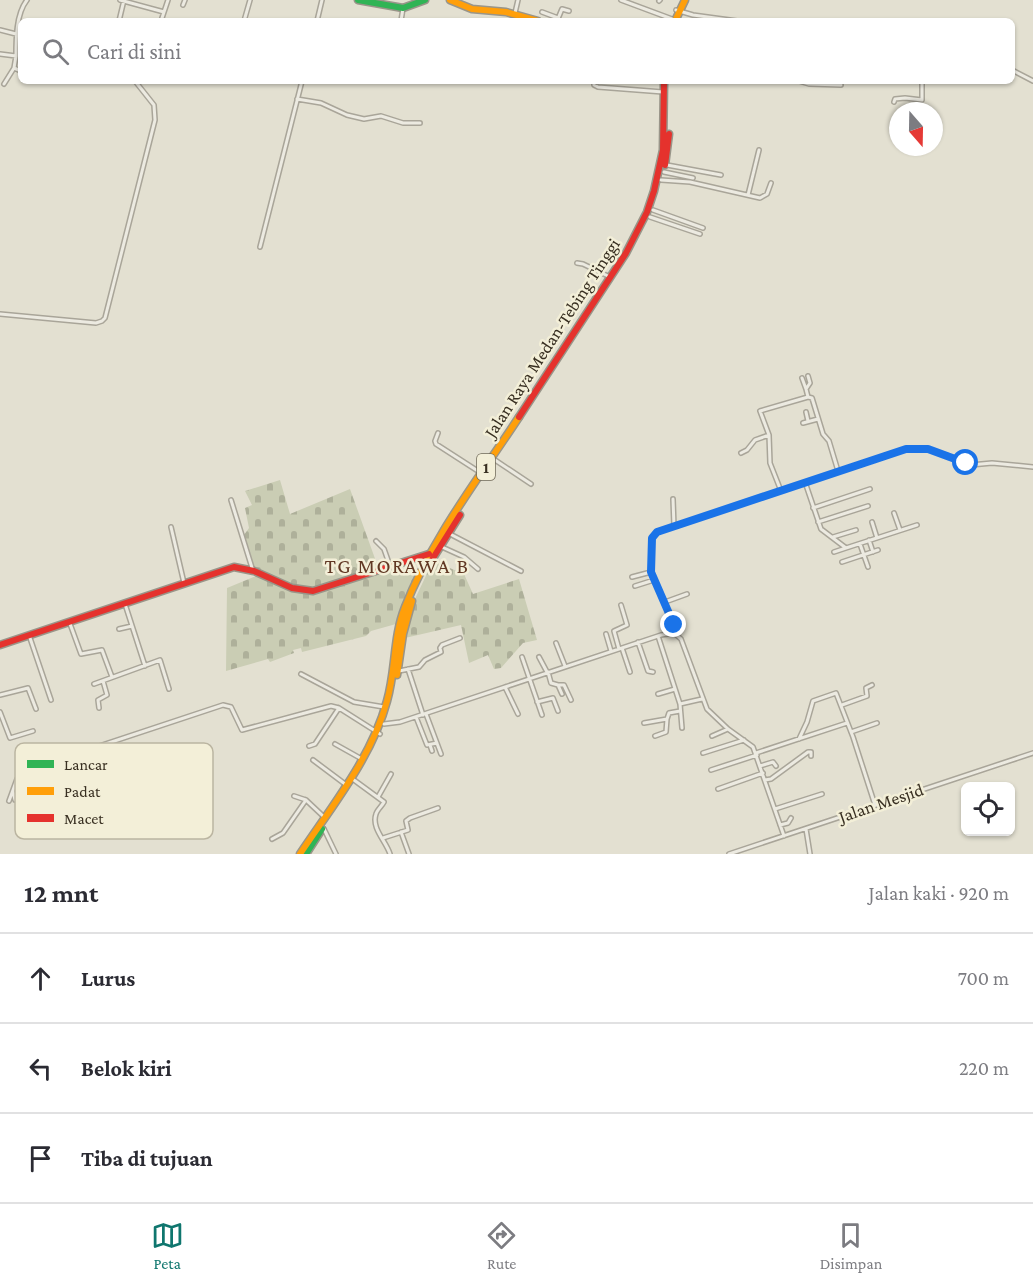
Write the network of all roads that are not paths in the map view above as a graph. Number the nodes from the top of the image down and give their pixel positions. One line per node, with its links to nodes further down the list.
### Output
1 (27, 0): 20 (street)
2 (122, 0): 17 (street); 21 (street)
3 (168, 0): 17 (street)
4 (184, 0): 13 (street)
5 (250, 0): 23 (street)
6 (322, 0): 24 (street)
7 (358, 0): 14 (main road)
8 (425, 0): 14 (main road)
9 (450, 0): 19 (main road)
10 (518, 0): 19 (street)
11 (621, 0): 29 (street)
12 (682, 0): 16 (main road)
13 (183, 5)
14 (403, 8): 25 (street)
15 (568, 11): 28 (street)
16 (678, 11): 30 (main road); 31 (street)
17 (164, 12): 22 (street)
18 (542, 12): 27 (street)
19 (515, 14): 26 (main road)
20 (20, 18)
21 (119, 18)
22 (162, 18)
23 (245, 18)
24 (318, 18)
25 (401, 18)
26 (528, 18)
27 (554, 18)
28 (559, 18)
29 (668, 18)
30 (674, 18)
31 (719, 18)
32 (18, 27): 34 (street)
33 (0, 30): 34 (street)
34 (16, 34): 36 (street)
35 (0, 54): 36 (street)
36 (16, 56): 37 (street)
37 (14, 68): 38 (street); 41 (street)
38 (18, 70)
39 (1015, 72): 40 (street)
40 (1033, 81)
41 (4, 84)
42 (137, 84): 67 (street)
43 (301, 84): 51 (street)
44 (594, 84): 50 (street)
45 (665, 84): 50 (main road, Jalan Raya Medan-Tebing Tinggi / 1)
46 (665, 84): 55 (main road, Jalan Raya Medan-Tebing Tinggi / 1)
47 (809, 84): 49 (street)
48 (922, 84): 52 (street)
49 (841, 86)
50 (664, 93): 66 (main road, Jalan Raya Medan-Tebing Tinggi / 1)
51 (297, 99): 53 (street); 64 (street)
52 (894, 102)
53 (420, 123)
54 (759, 150): 60 (street)
55 (664, 168): 56 (street); 57 (street); 58 (main road, Jalan Raya Medan-Tebing Tinggi / 1)
56 (721, 175)
57 (693, 178)
58 (661, 180): 60 (street); 61 (main road, Jalan Raya Medan-Tebing Tinggi / 1)
59 (771, 183): 60 (street)
60 (748, 195)
61 (651, 214): 62 (street); 63 (street); 79 (main road, Jalan Raya Medan-Tebing Tinggi / 1)
62 (703, 228)
63 (700, 234)
64 (260, 248)
65 (577, 263): 66 (street)
66 (610, 277): 82 (main road, Jalan Raya Medan-Tebing Tinggi / 1)
67 (0, 314)
68 (808, 376): 70 (street)
69 (802, 378): 70 (street)
70 (806, 389): 71 (street)
71 (808, 397): 73 (street); 77 (street)
72 (806, 412): 74 (street)
73 (818, 419): 74 (street); 81 (street)
74 (808, 421): 75 (street)
75 (803, 423)
76 (438, 433): 82 (street)
77 (769, 435): 78 (street); 86 (street)
78 (741, 453)
79 (495, 460): 84 (street); 99 (main road, Jalan Raya Medan-Tebing Tinggi / 1)
80 (1033, 467): 81 (street)
81 (838, 471): 83 (street)
82 (481, 473): 110 (main road, Jalan Raya Medan-Tebing Tinggi / 1)
83 (805, 483): 86 (street); 90 (street)
84 (531, 484)
85 (870, 489): 90 (street)
86 (781, 491): 95 (street)
87 (673, 499): 95 (street)
88 (231, 500): 116 (street)
89 (868, 506): 92 (street)
90 (813, 508): 92 (street)
91 (894, 513): 98 (street)
92 (818, 522): 100 (street)
93 (872, 522): 101 (street)
94 (917, 525): 98 (street)
95 (675, 526): 118 (street)
96 (171, 527): 121 (street)
97 (856, 530): 100 (street)
98 (900, 530): 101 (street)
99 (448, 534): 105 (main road, Jalan Raya Medan-Tebing Tinggi / 1); 117 (street)
100 (832, 537): 106 (street)
101 (877, 538): 102 (street)
102 (869, 540): 104 (street); 109 (street)
103 (376, 541): 113 (street)
104 (860, 544): 106 (street); 111 (street)
105 (440, 546): 115 (street); 145 (main road, Jalan Raya Medan-Tebing Tinggi / 1)
106 (846, 548): 108 (street)
107 (878, 550): 109 (street)
108 (834, 552)
109 (873, 552): 111 (street)
110 (429, 554): 113 (main road); 170 (main road, Jalan Raya Medan-Tebing Tinggi / 1)
111 (864, 555): 112 (street); 114 (street)
112 (842, 562)
113 (390, 566): 116 (main road)
114 (868, 567)
115 (478, 569)
116 (253, 571): 121 (main road)
117 (521, 571)
118 (651, 572): 119 (street); 120 (street)
119 (632, 577)
120 (654, 580): 122 (street); 124 (street)
121 (184, 583): 125 (main road)
122 (635, 586)
123 (687, 594): 124 (street)
124 (665, 602): 130 (street)
125 (124, 603): 127 (main road); 128 (street)
126 (621, 605): 138 (street)
127 (69, 621): 132 (main road); 150 (street)
128 (132, 626): 129 (street); 142 (street)
129 (119, 629)
130 (673, 632): 133 (street); 162 (street)
131 (606, 634): 139 (street)
132 (29, 635): 137 (main road); 163 (street)
133 (657, 636): 135 (street); 158 (street)
134 (460, 638): 144 (street)
135 (638, 642): 138 (street); 148 (street)
136 (556, 643): 143 (street)
137 (0, 645)
138 (620, 648): 139 (street); 147 (street)
139 (611, 651): 143 (street)
140 (522, 657): 151 (street)
141 (540, 657): 146 (street)
142 (145, 666): 150 (street); 157 (street)
143 (565, 666): 146 (street)
144 (408, 669): 145 (street); 175 (street)
145 (397, 671): 183 (main road, Jalan Raya Medan-Tebing Tinggi / 1)
146 (547, 672): 151 (street); 154 (street)
147 (630, 672)
148 (653, 672)
149 (301, 674): 170 (street)
150 (112, 677): 152 (street)
151 (528, 678): 156 (street); 165 (street)
152 (103, 681): 153 (street); 168 (street)
153 (94, 684)
154 (558, 685): 159 (street); 164 (street)
155 (872, 685): 167 (street)
156 (505, 687): 175 (street); 176 (street)
157 (169, 689)
158 (675, 689): 160 (street); 166 (street)
159 (562, 694)
160 (658, 694)
161 (0, 695): 171 (street)
162 (702, 699): 166 (street); 185 (street)
163 (51, 700)
164 (572, 700)
165 (537, 702): 172 (street); 177 (street)
166 (680, 705): 173 (street)
167 (842, 705): 181 (street); 191 (street)
168 (99, 708)
169 (339, 708): 188 (street); 193 (street); 197 (street)
170 (385, 708): 188 (main road, Jalan Raya Medan-Tebing Tinggi / 1)
171 (36, 709)
172 (558, 711)
173 (680, 711): 179 (street); 184 (street)
174 (0, 712): 186 (street)
175 (425, 714): 178 (street); 194 (street)
176 (518, 714)
177 (542, 715)
178 (416, 717): 183 (street); 196 (street)
179 (667, 719): 180 (street); 189 (street)
180 (644, 723)
181 (847, 723): 187 (street); 191 (street)
182 (877, 723): 187 (street)
183 (384, 724): 188 (main road, Jalan Raya Medan-Tebing Tinggi / 1)
184 (682, 729)
185 (728, 729): 190 (street); 192 (street)
186 (33, 731)
187 (851, 732): 223 (street)
188 (378, 733): 205 (main road, Jalan Raya Medan-Tebing Tinggi / 1); 211 (main road, Jalan Raya Medan-Tebing Tinggi / 1)
189 (655, 736)
190 (712, 736)
191 (799, 739): 202 (street)
192 (744, 740): 199 (street); 202 (street)
193 (108, 743)
194 (437, 743): 196 (street); 201 (street)
195 (335, 744): 205 (street)
196 (430, 745): 198 (street)
197 (309, 746)
198 (432, 751)
199 (703, 753)
200 (1033, 753): 223 (street, Jalan Mesjid)
201 (441, 754)
202 (757, 754): 206 (street); 208 (street)
203 (812, 756): 212 (street)
204 (313, 760): 213 (street)
205 (362, 760): 213 (main road, Jalan Raya Medan-Tebing Tinggi / 1)
206 (760, 766): 207 (street); 209 (street)
207 (776, 766)
208 (711, 770)
209 (763, 773): 212 (street); 215 (street)
210 (391, 774): 219 (street)
211 (354, 780): 219 (street); 229 (main road, Jalan Raya Medan-Tebing Tinggi / 1)
212 (765, 780): 225 (street)
213 (346, 784): 226 (main road, Jalan Raya Medan-Tebing Tinggi / 1)
214 (15, 786): 216 (street)
215 (718, 789)
216 (13, 790): 220 (street); 222 (street)
217 (822, 794): 225 (street)
218 (294, 796): 221 (street)
219 (378, 797): 233 (street)
220 (15, 800)
221 (306, 800): 226 (street); 234 (street)
222 (9, 801)
223 (875, 805): 230 (street, Jalan Mesjid)
224 (438, 808): 231 (street)
225 (775, 809): 228 (street)
226 (325, 817): 236 (main road, Jalan Raya Medan-Tebing Tinggi / 1)
227 (791, 818): 228 (street)
228 (780, 825): 232 (street)
229 (323, 827): 237 (main road, Jalan Raya Medan-Tebing Tinggi / 1); 238 (street)
230 (806, 829): 232 (street, Jalan Mesjid); 242 (street)
231 (401, 832): 233 (street); 240 (street)
232 (784, 836): 235 (street, Jalan Mesjid)
233 (383, 838): 239 (street)
234 (272, 839)
235 (743, 852): 241 (street, Jalan Mesjid)
236 (300, 854)
237 (306, 854)
238 (336, 854)
239 (390, 854)
240 (409, 854)
241 (729, 854)
242 (810, 854)

